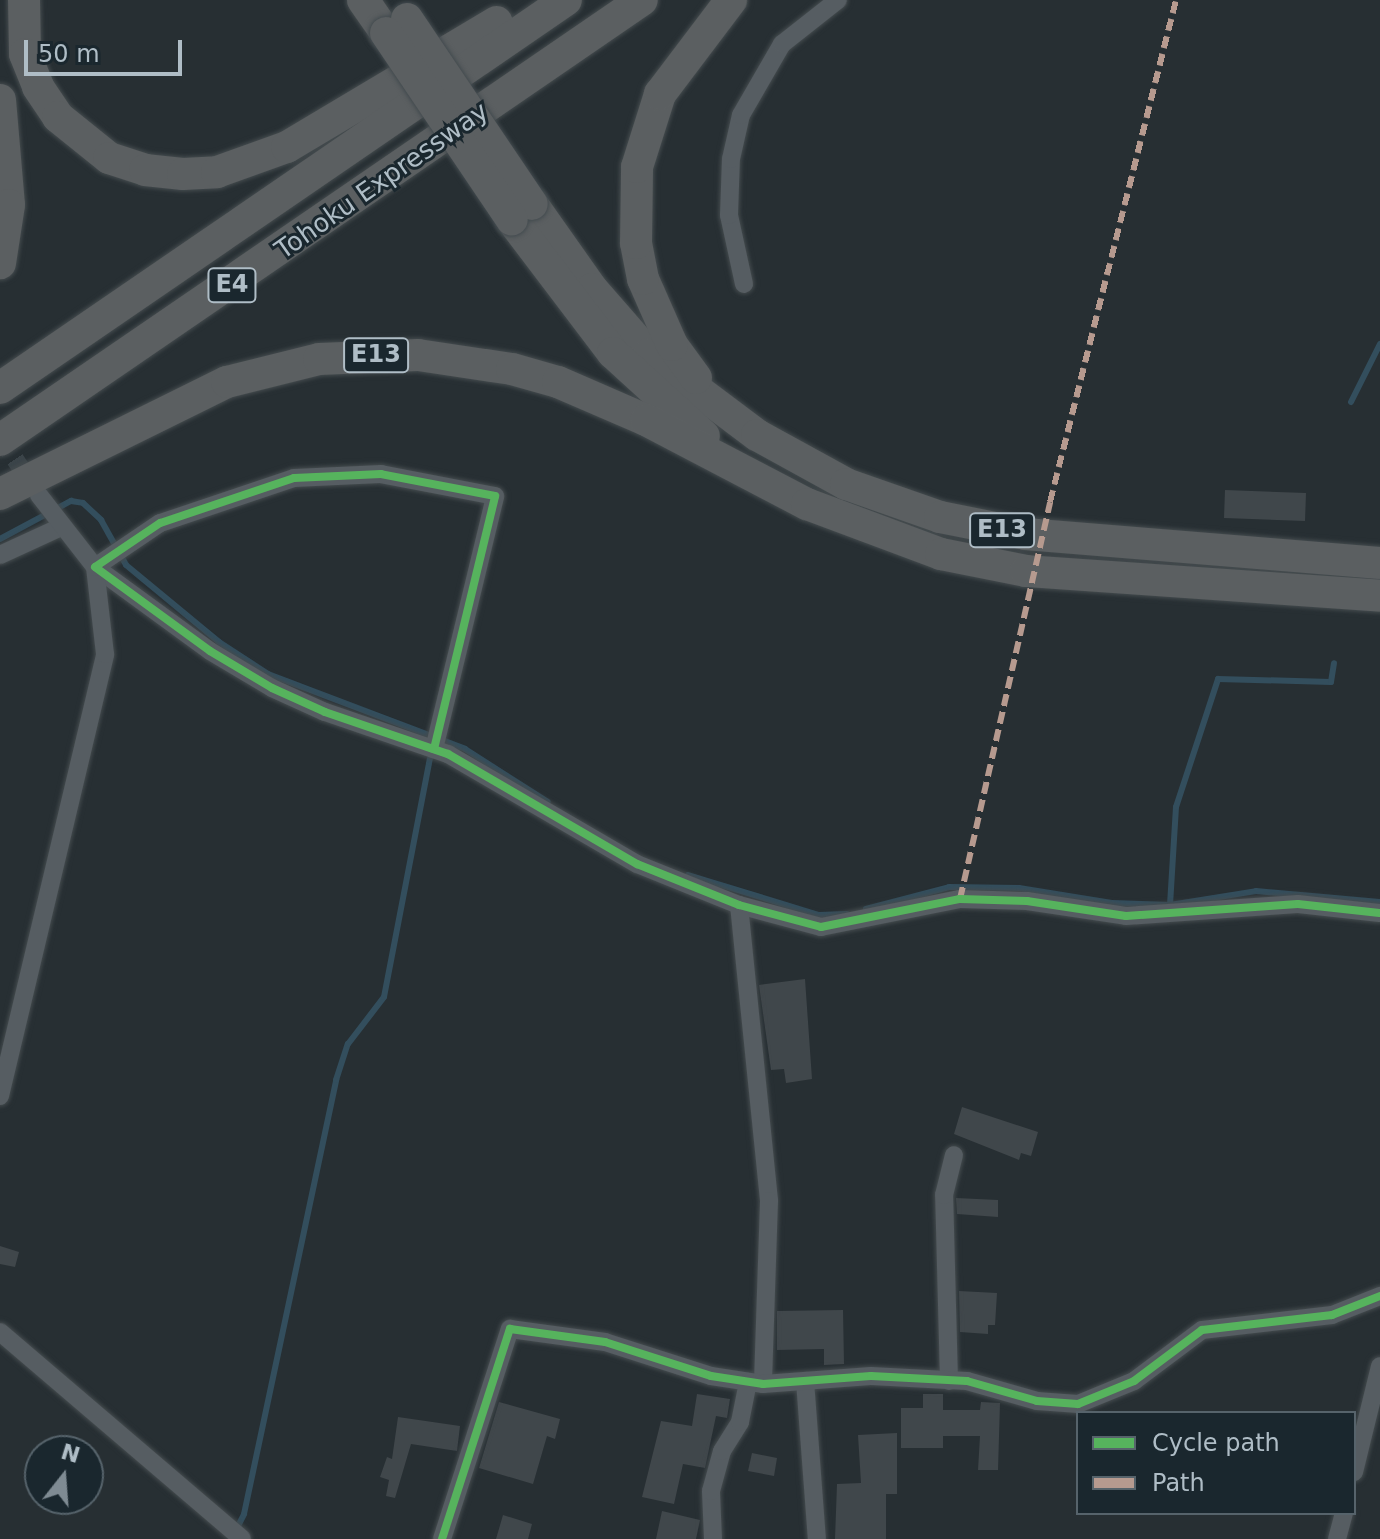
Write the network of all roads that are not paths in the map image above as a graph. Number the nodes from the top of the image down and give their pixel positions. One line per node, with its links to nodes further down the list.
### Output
1 (24, 0): 3 (highway)
2 (363, 0): 8 (highway)
3 (533, 0)
4 (566, 0): 13 (highway, Tohoku Expressway / E4)
5 (642, 0): 15 (highway, Tohoku Expressway / E4)
6 (731, 0): 14 (highway)
7 (838, 0): 12 (street)
8 (395, 17): 10 (highway, E13, bridge)
9 (0, 100): 11 (highway)
10 (522, 212): 14 (highway, E13); 16 (highway)
11 (0, 263)
12 (744, 284)
13 (0, 388)
14 (757, 435): 19 (highway, E13)
15 (0, 440)
16 (757, 478): 17 (highway, E13); 21 (highway, E13)
17 (0, 494)
18 (0, 555): 20 (street)
19 (1380, 563)
20 (95, 567): 22 (street); 22 (street); 25 (street)
21 (1380, 596)
22 (436, 742): 23 (street)
23 (739, 905): 24 (street); 32 (street)
24 (1380, 913)
25 (0, 1096)
26 (954, 1155): 31 (street)
27 (1380, 1296): 31 (street)
28 (0, 1332): 35 (street)
29 (1380, 1366): 33 (street)
30 (805, 1381): 31 (street); 32 (street); 38 (street)
31 (949, 1381)
32 (756, 1383): 36 (street); 37 (street)
33 (1356, 1464)
34 (1343, 1515): 39 (street)
35 (242, 1539)
36 (442, 1539)
37 (713, 1539)
38 (817, 1539)
39 (1337, 1539)

